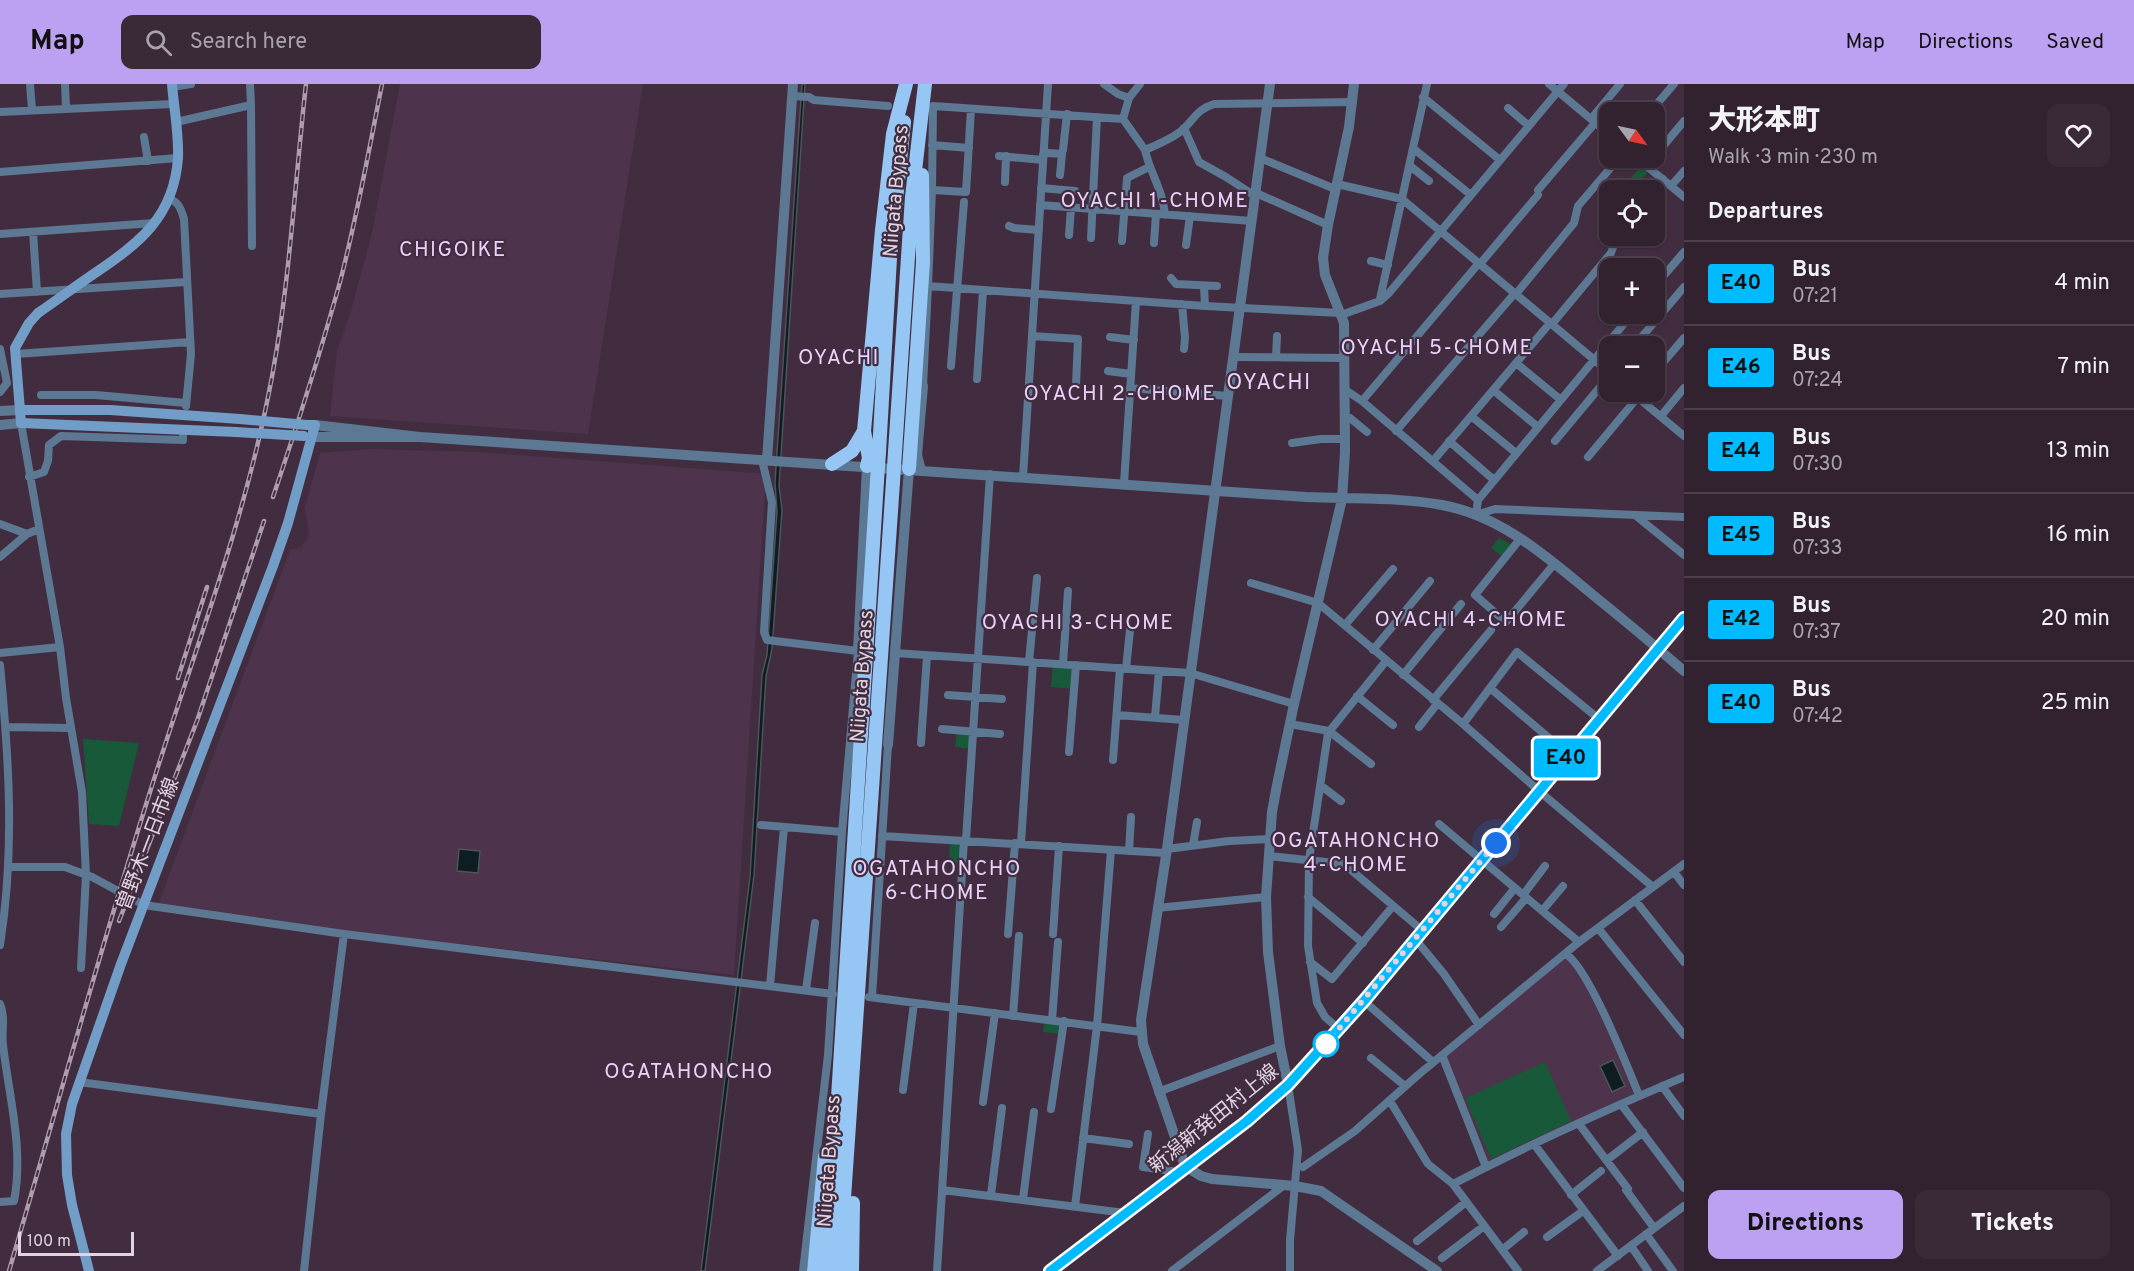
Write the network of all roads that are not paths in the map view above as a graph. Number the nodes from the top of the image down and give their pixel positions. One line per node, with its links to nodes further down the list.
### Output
1 (30, 84): 33 (street)
2 (65, 84): 31 (street)
3 (191, 84): 18 (street)
4 (250, 84): 28 (street)
5 (793, 84): 20 (street)
6 (907, 84): 170 (highway); 338 (highway, Niigata Bypass, bridge)
7 (925, 84): 27 (highway, Niigata Bypass)
8 (1048, 84): 35 (street)
9 (1104, 84): 22 (street)
10 (1140, 84): 22 (street)
11 (1269, 84): 23 (street)
12 (1354, 84): 24 (street)
13 (1426, 84): 21 (street)
14 (1549, 84): 19 (street)
15 (1564, 84): 19 (street)
16 (1620, 84): 39 (street)
17 (1674, 84): 25 (street)
18 (172, 85): 26 (main road)
19 (1557, 92): 39 (street); 42 (street)
20 (792, 96): 29 (street); 183 (street)
21 (1423, 97): 49 (street); 55 (street)
22 (1129, 98): 38 (street)
23 (1267, 102): 24 (street); 44 (street); 54 (street)
24 (1353, 102): 68 (street)
25 (1659, 102)
26 (173, 104): 31 (street); 41 (main road)
27 (922, 104): 187 (highway); 340 (highway, Niigata Bypass, bridge)
28 (251, 105): 41 (street); 98 (street)
29 (888, 106)
30 (1508, 108): 42 (street)
31 (66, 109): 33 (street)
32 (971, 109): 35 (street); 47 (street); 48 (street)
33 (32, 110): 34 (street)
34 (0, 112)
35 (1047, 113): 36 (street); 52 (street)
36 (1067, 114): 37 (street); 50 (street)
37 (1097, 117): 38 (street); 80 (street)
38 (1123, 119): 51 (street)
39 (1593, 121): 43 (street); 102 (street)
40 (1684, 121): 46 (street)
41 (176, 122): 53 (main road)
42 (1529, 126): 55 (street)
43 (1599, 126)
44 (1184, 128): 51 (street); 72 (street)
45 (144, 136): 56 (street)
46 (1665, 144)
47 (932, 145): 48 (street); 70 (street)
48 (969, 148): 70 (street)
49 (1414, 148): 57 (street); 73 (street)
50 (1063, 150)
51 (1144, 150): 58 (street)
52 (1043, 157): 63 (street); 66 (street); 69 (street)
53 (177, 158): 56 (street); 75 (main road)
54 (1260, 158): 68 (street); 72 (street)
55 (1500, 160): 73 (street)
56 (148, 161): 62 (street)
57 (1410, 166): 65 (street); 76 (street)
58 (1149, 167): 81 (street); 83 (street)
59 (1610, 168): 115 (street)
60 (1649, 168): 64 (street)
61 (1684, 171): 67 (street)
62 (0, 172)
63 (1060, 175)
64 (1663, 179): 67 (street)
65 (1429, 181)
66 (1005, 182)
67 (1671, 186): 74 (street)
68 (1336, 187): 76 (street); 87 (street)
69 (1041, 188): 71 (street); 78 (street)
70 (932, 190): 107 (street)
71 (1075, 191)
72 (1255, 195): 85 (street); 87 (street)
73 (1471, 195): 91 (street)
74 (1684, 197)
75 (168, 198): 86 (main road); 106 (street)
76 (1402, 199): 91 (street); 103 (street)
77 (964, 202): 111 (street)
78 (1040, 205): 79 (street); 89 (street)
79 (1071, 208): 80 (street); 93 (street)
80 (1092, 209): 81 (street); 94 (street)
81 (1124, 212): 82 (street); 95 (street)
82 (1156, 214): 83 (street); 96 (street)
83 (1166, 215): 84 (street)
84 (1190, 216): 85 (street); 97 (street)
85 (1252, 221): 122 (street)
86 (155, 223): 90 (street); 112 (main road)
87 (1328, 225): 123 (street)
88 (1009, 226): 89 (street)
89 (1039, 230): 117 (street)
90 (33, 231): 92 (street); 114 (street)
91 (1441, 231): 102 (street); 119 (street)
92 (0, 234)
93 (1068, 235)
94 (1090, 238)
95 (1122, 241)
96 (1154, 243)
97 (1186, 245)
98 (252, 246)
99 (1613, 246): 124 (street)
100 (1684, 252): 104 (street)
101 (1371, 261): 103 (street)
102 (1479, 263): 115 (street); 158 (street)
103 (1388, 265): 119 (street)
104 (1665, 274)
105 (1171, 278): 108 (street)
106 (186, 282): 112 (street); 132 (street)
107 (928, 286): 111 (street); 148 (street)
108 (1204, 286): 109 (street); 121 (street)
109 (1217, 286)
110 (1684, 287): 128 (street)
111 (958, 288): 113 (street); 143 (street)
112 (71, 290): 114 (street); 135 (main road)
113 (983, 291): 117 (street); 146 (street)
114 (38, 292): 116 (street)
115 (1515, 293): 124 (street); 171 (street)
116 (0, 294)
117 (1035, 295): 118 (street); 126 (street)
118 (1136, 301): 120 (street); 131 (street)
119 (1380, 301): 123 (street)
120 (1182, 304): 121 (street); 134 (street)
121 (1205, 306): 122 (street)
122 (1239, 307): 123 (street); 136 (street)
123 (1341, 314): 138 (street)
124 (1551, 323): 139 (street); 141 (street)
125 (1624, 324): 139 (street)
126 (1032, 336): 147 (street); 190 (street)
127 (1277, 336): 137 (street)
128 (1642, 336)
129 (1110, 337): 131 (street)
130 (1684, 338): 140 (street)
131 (1134, 340): 145 (street)
132 (190, 342): 135 (street); 155 (street)
133 (0, 347): 135 (street); 154 (street)
134 (1184, 350)
135 (16, 351): 161 (main road)
136 (1233, 357): 137 (street); 156 (street)
137 (1276, 357): 138 (street)
138 (1344, 358): 152 (street)
139 (1594, 360): 142 (street); 157 (street)
140 (1665, 360)
141 (1516, 363): 153 (street); 157 (street)
142 (1599, 364)
143 (951, 366)
144 (1107, 371): 145 (street)
145 (1131, 374): 150 (street)
146 (977, 379)
147 (1076, 385)
148 (923, 386): 187 (street)
149 (1599, 387): 179 (street)
150 (1130, 388): 156 (street); 192 (street)
151 (1684, 388): 164 (street)
152 (1344, 389): 158 (street); 165 (street)
153 (1493, 390): 163 (street); 169 (street)
154 (0, 392)
155 (41, 395)
156 (1228, 396): 193 (street)
157 (1561, 400): 169 (street)
158 (1362, 401): 171 (street)
159 (1630, 402): 182 (street)
160 (1645, 402): 164 (street)
161 (20, 410): 162 (street); 166 (main road); 168 (main road, bridge)
162 (0, 411)
163 (1471, 416): 178 (street); 181 (street)
164 (1661, 416): 175 (street)
165 (1344, 417): 172 (street); 177 (street)
166 (21, 423): 167 (street); 174 (main road, bridge); 189 (street)
167 (0, 425)
168 (311, 425): 174 (main road, 曽野木一日市線); 176 (street)
169 (1538, 428): 181 (street)
170 (864, 431): 185 (highway); 186 (highway)
171 (1396, 431): 184 (street)
172 (1367, 432)
173 (183, 436): 189 (street)
174 (308, 436): 176 (street); 297 (main road, 曽野木一日市線)
175 (1684, 436)
176 (420, 437): 183 (street)
177 (1345, 439): 180 (street); 194 (street)
178 (1449, 441): 184 (street); 191 (street)
179 (1555, 441)
180 (1292, 443)
181 (1516, 453): 191 (street)
182 (1588, 457)
183 (765, 460): 185 (street); 220 (street)
184 (1432, 461): 195 (street)
185 (832, 464): 186 (street)
186 (867, 466): 187 (street); 220 (street)
187 (915, 469): 188 (street); 222 (street)
188 (990, 474): 190 (street); 224 (street)
189 (29, 477): 200 (street)
190 (1023, 477): 192 (street)
191 (1494, 480): 195 (street)
192 (1124, 483): 193 (street)
193 (1215, 490): 194 (street); 233 (street)
194 (1342, 499): 196 (street); 211 (street)
195 (1478, 500): 196 (street)
196 (1476, 515): 197 (street); 202 (street)
197 (1635, 515): 198 (street); 203 (street)
198 (1684, 517)
199 (0, 524): 201 (street)
200 (39, 529): 201 (street); 217 (street)
201 (27, 534): 204 (street)
202 (1520, 539): 205 (street); 205 (street)
203 (1684, 555)
204 (0, 557)
205 (1555, 563): 218 (street)
206 (1393, 569): 214 (street)
207 (1036, 578): 226 (street)
208 (1430, 581): 219 (street)
209 (1251, 584): 211 (street)
210 (1068, 591): 227 (street)
211 (1318, 603): 214 (street); 241 (street)
212 (1461, 604): 234 (street)
213 (1684, 618): 218 (main road, 新潟新発田村上線)
214 (1345, 625): 219 (street)
215 (1130, 630): 230 (street)
216 (1491, 630): 240 (street)
217 (60, 647): 221 (street); 250 (street)
218 (1658, 649): 232 (street); 244 (main road, 新潟新発田村上線)
219 (1374, 650): 225 (street)
220 (858, 651): 270 (street)
221 (0, 653)
222 (895, 654): 223 (street); 257 (street)
223 (927, 656): 224 (street); 256 (street)
224 (979, 659): 226 (street); 238 (street)
225 (1386, 661): 234 (street); 237 (street)
226 (1031, 662): 227 (street); 275 (street)
227 (1063, 664): 229 (street)
228 (0, 665): 252 (street)
229 (1076, 665): 230 (street); 258 (street)
230 (1123, 668): 231 (street); 242 (street)
231 (1159, 671): 233 (street); 243 (street)
232 (1684, 671)
233 (1190, 673): 241 (street); 245 (street)
234 (1403, 675): 240 (street)
235 (1490, 688): 244 (street); 247 (street); 259 (street)
236 (948, 695): 238 (street)
237 (1357, 696): 248 (street); 253 (street)
238 (976, 697): 239 (street); 254 (street)
239 (1002, 699)
240 (1435, 702): 247 (street); 249 (street)
241 (1294, 704): 246 (street)
242 (1117, 715): 243 (street); 260 (street)
243 (1155, 717): 245 (street)
244 (1599, 719): 259 (main road, 新潟新発田村上線)
245 (1184, 720): 280 (street)
246 (1290, 724): 253 (street); 273 (street)
247 (1463, 724): 263 (street)
248 (1394, 725)
249 (1419, 727)
250 (71, 728): 252 (street); 288 (street)
251 (942, 729): 254 (street)
252 (4, 731): 271 (street)
253 (1329, 731): 261 (street); 262 (street)
254 (974, 732): 255 (street); 274 (street)
255 (1000, 734)
256 (921, 743)
257 (888, 745): 272 (street)
258 (1069, 752)
259 (1569, 755): 263 (main road, 新潟新発田村上線)
260 (1113, 760)
261 (1371, 764)
262 (1320, 787): 264 (street); 282 (street)
263 (1539, 791): 283 (main road, 新潟新発田村上線); 291 (street)
264 (1341, 801)
265 (1131, 817): 279 (street)
266 (1197, 822): 276 (street)
267 (1439, 824): 283 (street)
268 (760, 825): 269 (street)
269 (784, 827): 270 (street); 318 (street)
270 (842, 831): 320 (street)
271 (4, 835): 286 (street)
272 (882, 836): 274 (street); 322 (street)
273 (1270, 839): 276 (street); 281 (street)
274 (965, 840): 275 (street); 324 (street)
275 (1018, 843): 277 (street); 306 (street)
276 (1193, 844): 280 (street)
277 (1059, 846): 278 (street); 307 (street)
278 (1111, 850): 279 (street); 330 (street)
279 (1128, 851): 280 (street)
280 (1166, 851): 299 (street)
281 (1269, 856): 282 (street); 294 (street)
282 (1309, 860): 295 (street); 298 (street)
283 (1482, 860): 292 (street); 308 (main road, 新潟新発田村上線)
284 (1684, 864): 287 (street)
285 (1545, 866): 293 (street)
286 (10, 867): 288 (street); 313 (street)
287 (1674, 872): 289 (street); 291 (street)
288 (86, 875): 297 (street); 317 (street)
289 (1684, 885)
290 (1563, 886): 300 (street)
291 (1653, 887): 296 (street)
292 (1514, 889): 293 (street); 301 (street)
293 (1524, 896): 300 (street); 303 (street)
294 (1266, 897): 299 (street); 334 (street)
295 (1308, 897): 312 (street); 315 (street)
296 (1635, 900): 304 (street); 316 (street)
297 (144, 905): 305 (street); 341 (main road, 曽野木一日市線)
298 (1393, 906): 308 (street); 312 (street)
299 (1157, 908): 332 (street)
300 (1542, 911): 311 (street)
301 (1494, 914)
302 (815, 923): 319 (street)
303 (1501, 927)
304 (1598, 928): 311 (street); 333 (street)
305 (344, 934): 318 (street); 354 (street)
306 (1008, 934)
307 (1053, 934)
308 (1419, 935): 321 (main road, 新潟新発田村上線); 329 (street)
309 (1020, 936): 326 (street)
310 (1058, 942): 327 (street)
311 (1579, 942): 314 (street)
312 (1363, 943): 315 (street)
313 (0, 945)
314 (1566, 954): 329 (street); 347 (street)
315 (1310, 962): 331 (street)
316 (1684, 962)
317 (81, 968)
318 (770, 986): 319 (street)
319 (806, 990): 320 (street)
320 (833, 994): 393 (street)
321 (1364, 1001): 331 (main road, 新潟新発田村上線); 337 (street)
322 (914, 1003): 324 (street); 345 (street)
323 (0, 1004): 375 (street)
324 (954, 1008): 325 (street); 371 (street)
325 (995, 1013): 326 (street); 349 (street)
326 (1013, 1016): 327 (street)
327 (1052, 1020): 328 (street)
328 (1064, 1022): 330 (street); 352 (street)
329 (1479, 1025): 335 (street)
330 (1097, 1026): 332 (street); 359 (street)
331 (1339, 1029): 342 (main road, 新潟新発田村上線)
332 (1141, 1032): 346 (street)
333 (1684, 1035)
334 (1280, 1046): 342 (street); 346 (street)
335 (1442, 1055): 337 (street); 364 (street)
336 (1371, 1058): 343 (street)
337 (1433, 1062): 343 (street)
338 (839, 1068): 394 (highway); 395 (highway, Niigata Bypass)
339 (1684, 1077): 344 (street)
340 (853, 1078): 396 (highway, Niigata Bypass); 397 (highway)
341 (79, 1082): 354 (street); 391 (main road, 曽野木一日市線)
342 (1288, 1085): 365 (main road, 新潟新発田村上線); 369 (street)
343 (1405, 1086): 348 (street)
344 (1662, 1086): 347 (street); 355 (street)
345 (903, 1090)
346 (1158, 1092): 365 (street)
347 (1639, 1095): 350 (street)
348 (1390, 1101): 363 (street); 367 (street)
349 (983, 1102)
350 (1621, 1104): 356 (street); 357 (street)
351 (1002, 1108): 373 (street)
352 (1051, 1109)
353 (1034, 1112): 374 (street)
354 (321, 1114): 392 (street)
355 (1684, 1116)
356 (1579, 1124): 361 (street); 362 (street)
357 (1642, 1132): 362 (street); 370 (street)
358 (1148, 1134): 365 (street)
359 (1083, 1138): 360 (street); 377 (street)
360 (1129, 1144)
361 (1534, 1144): 364 (street); 372 (street)
362 (1607, 1160): 382 (street)
363 (1303, 1167)
364 (1486, 1167): 367 (street)
365 (1182, 1169): 368 (street); 380 (main road, 新潟新発田村上線)
366 (1600, 1172): 372 (street)
367 (1453, 1184): 376 (street)
368 (1283, 1186): 369 (street); 400 (street)
369 (1295, 1186): 401 (street); 402 (street)
370 (1684, 1188)
371 (942, 1190): 373 (street); 398 (street)
372 (1571, 1195): 379 (street)
373 (991, 1196): 374 (street)
374 (1023, 1199): 377 (street)
375 (0, 1202)
376 (1466, 1202): 381 (street); 386 (street)
377 (1075, 1206): 380 (street)
378 (1684, 1206): 382 (street)
379 (1582, 1210): 385 (street); 389 (street)
380 (1125, 1213): 399 (main road, 新潟新発田村上線)
381 (1484, 1226): 388 (street); 390 (street)
382 (1654, 1228): 384 (street)
383 (1524, 1232): 388 (street)
384 (1646, 1234): 387 (street); 406 (street)
385 (1547, 1237)
386 (1417, 1241)
387 (1631, 1246): 389 (street); 405 (street)
388 (1502, 1250): 403 (street)
389 (1618, 1256): 404 (street)
390 (1442, 1258)
391 (90, 1271)
392 (304, 1271)
393 (803, 1271)
394 (814, 1271)
395 (827, 1271)
396 (839, 1271)
397 (852, 1271)
398 (937, 1271)
399 (1050, 1271)
400 (1172, 1271)
401 (1290, 1271)
402 (1437, 1271)
403 (1518, 1271)
404 (1597, 1271)
405 (1648, 1271)
406 (1673, 1271)

